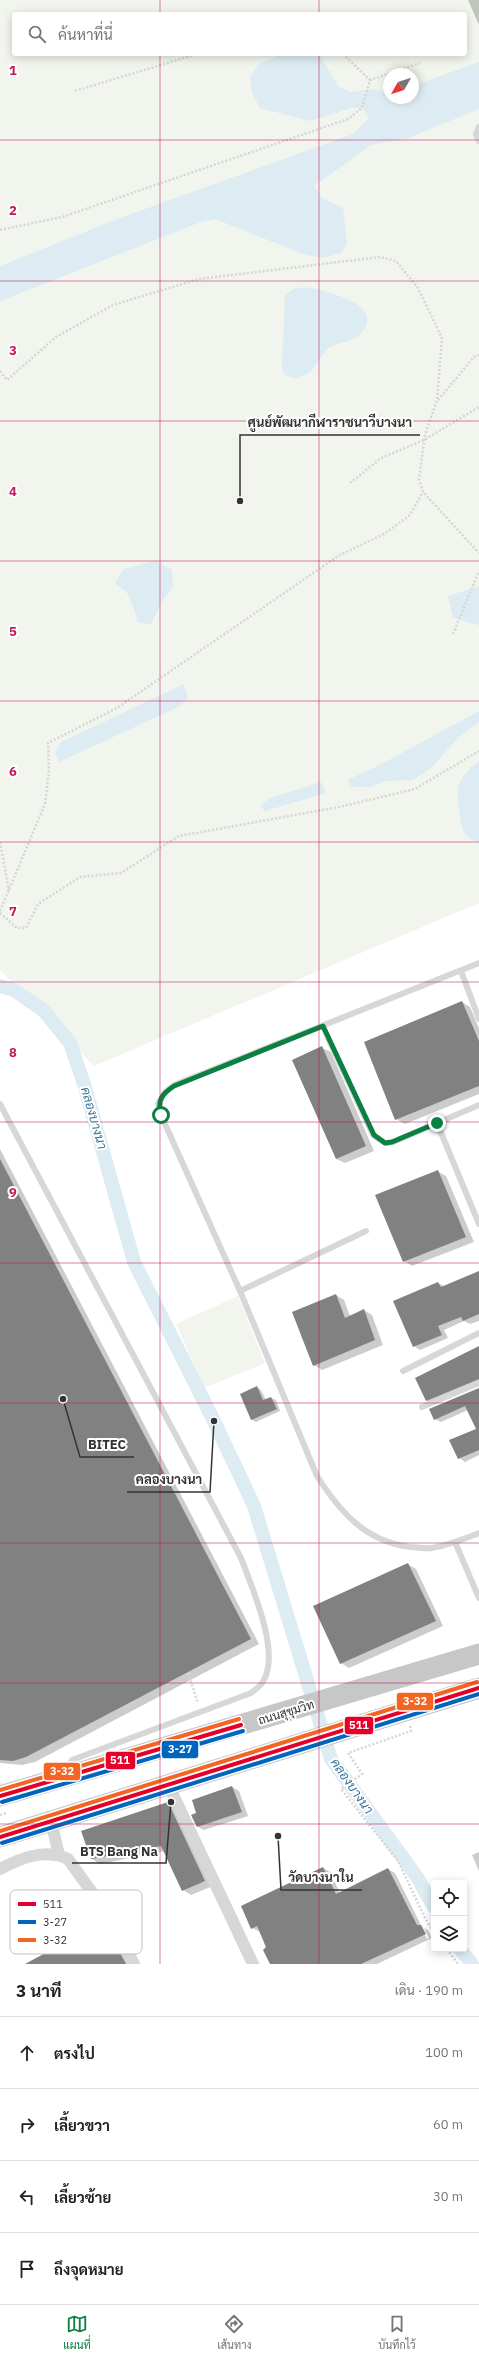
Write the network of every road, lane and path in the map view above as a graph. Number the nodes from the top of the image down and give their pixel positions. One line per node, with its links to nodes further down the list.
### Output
1 (190, 56): 5 (path)
2 (345, 56): 4 (path)
3 (420, 62): 4 (path)
4 (370, 80): 8 (path)
5 (75, 91)
6 (479, 127): 7 (lane)
7 (479, 141)
8 (0, 230)
9 (479, 355): 11 (path)
10 (0, 371): 11 (path)
11 (437, 400): 13 (path)
12 (479, 407): 13 (path)
13 (424, 440): 14 (path); 15 (path)
14 (350, 483)
15 (424, 492): 16 (path); 21 (path)
16 (479, 553)
17 (479, 571): 18 (path)
18 (454, 634)
19 (479, 751): 22 (path)
20 (0, 842): 21 (path)
21 (9, 892): 22 (path)
22 (0, 912)
23 (479, 963): 24 (lane)
24 (461, 971): 25 (lane); 26 (lane)
25 (479, 1019)
26 (323, 1026): 29 (lane); 32 (lane)
27 (0, 1104): 43 (lane)
28 (479, 1105): 29 (lane)
29 (437, 1123): 30 (lane)
30 (479, 1224)
31 (366, 1232): 32 (lane)
32 (240, 1291): 38 (lane)
33 (479, 1334): 34 (lane)
34 (403, 1371)
35 (479, 1383): 36 (lane)
36 (422, 1408)
37 (479, 1533): 38 (lane)
38 (455, 1542): 39 (lane)
39 (479, 1598)
40 (479, 1654): 43 (highway, ถนนสุขุมวิท)
41 (479, 1688): 44 (highway)
42 (411, 1731): 51 (path)
43 (70, 1774): 45 (highway, ถนนสุขุมวิท)
44 (168, 1784): 46 (highway); 55 (street)
45 (0, 1796)
46 (51, 1821): 47 (highway); 48 (street)
47 (0, 1837)
48 (59, 1854): 49 (street); 50 (street)
49 (0, 1869)
50 (91, 1890)
51 (431, 1928)
52 (449, 1952): 56 (path)
53 (129, 1954): 54 (street)
54 (134, 1964)
55 (253, 1964)
56 (458, 1964)

